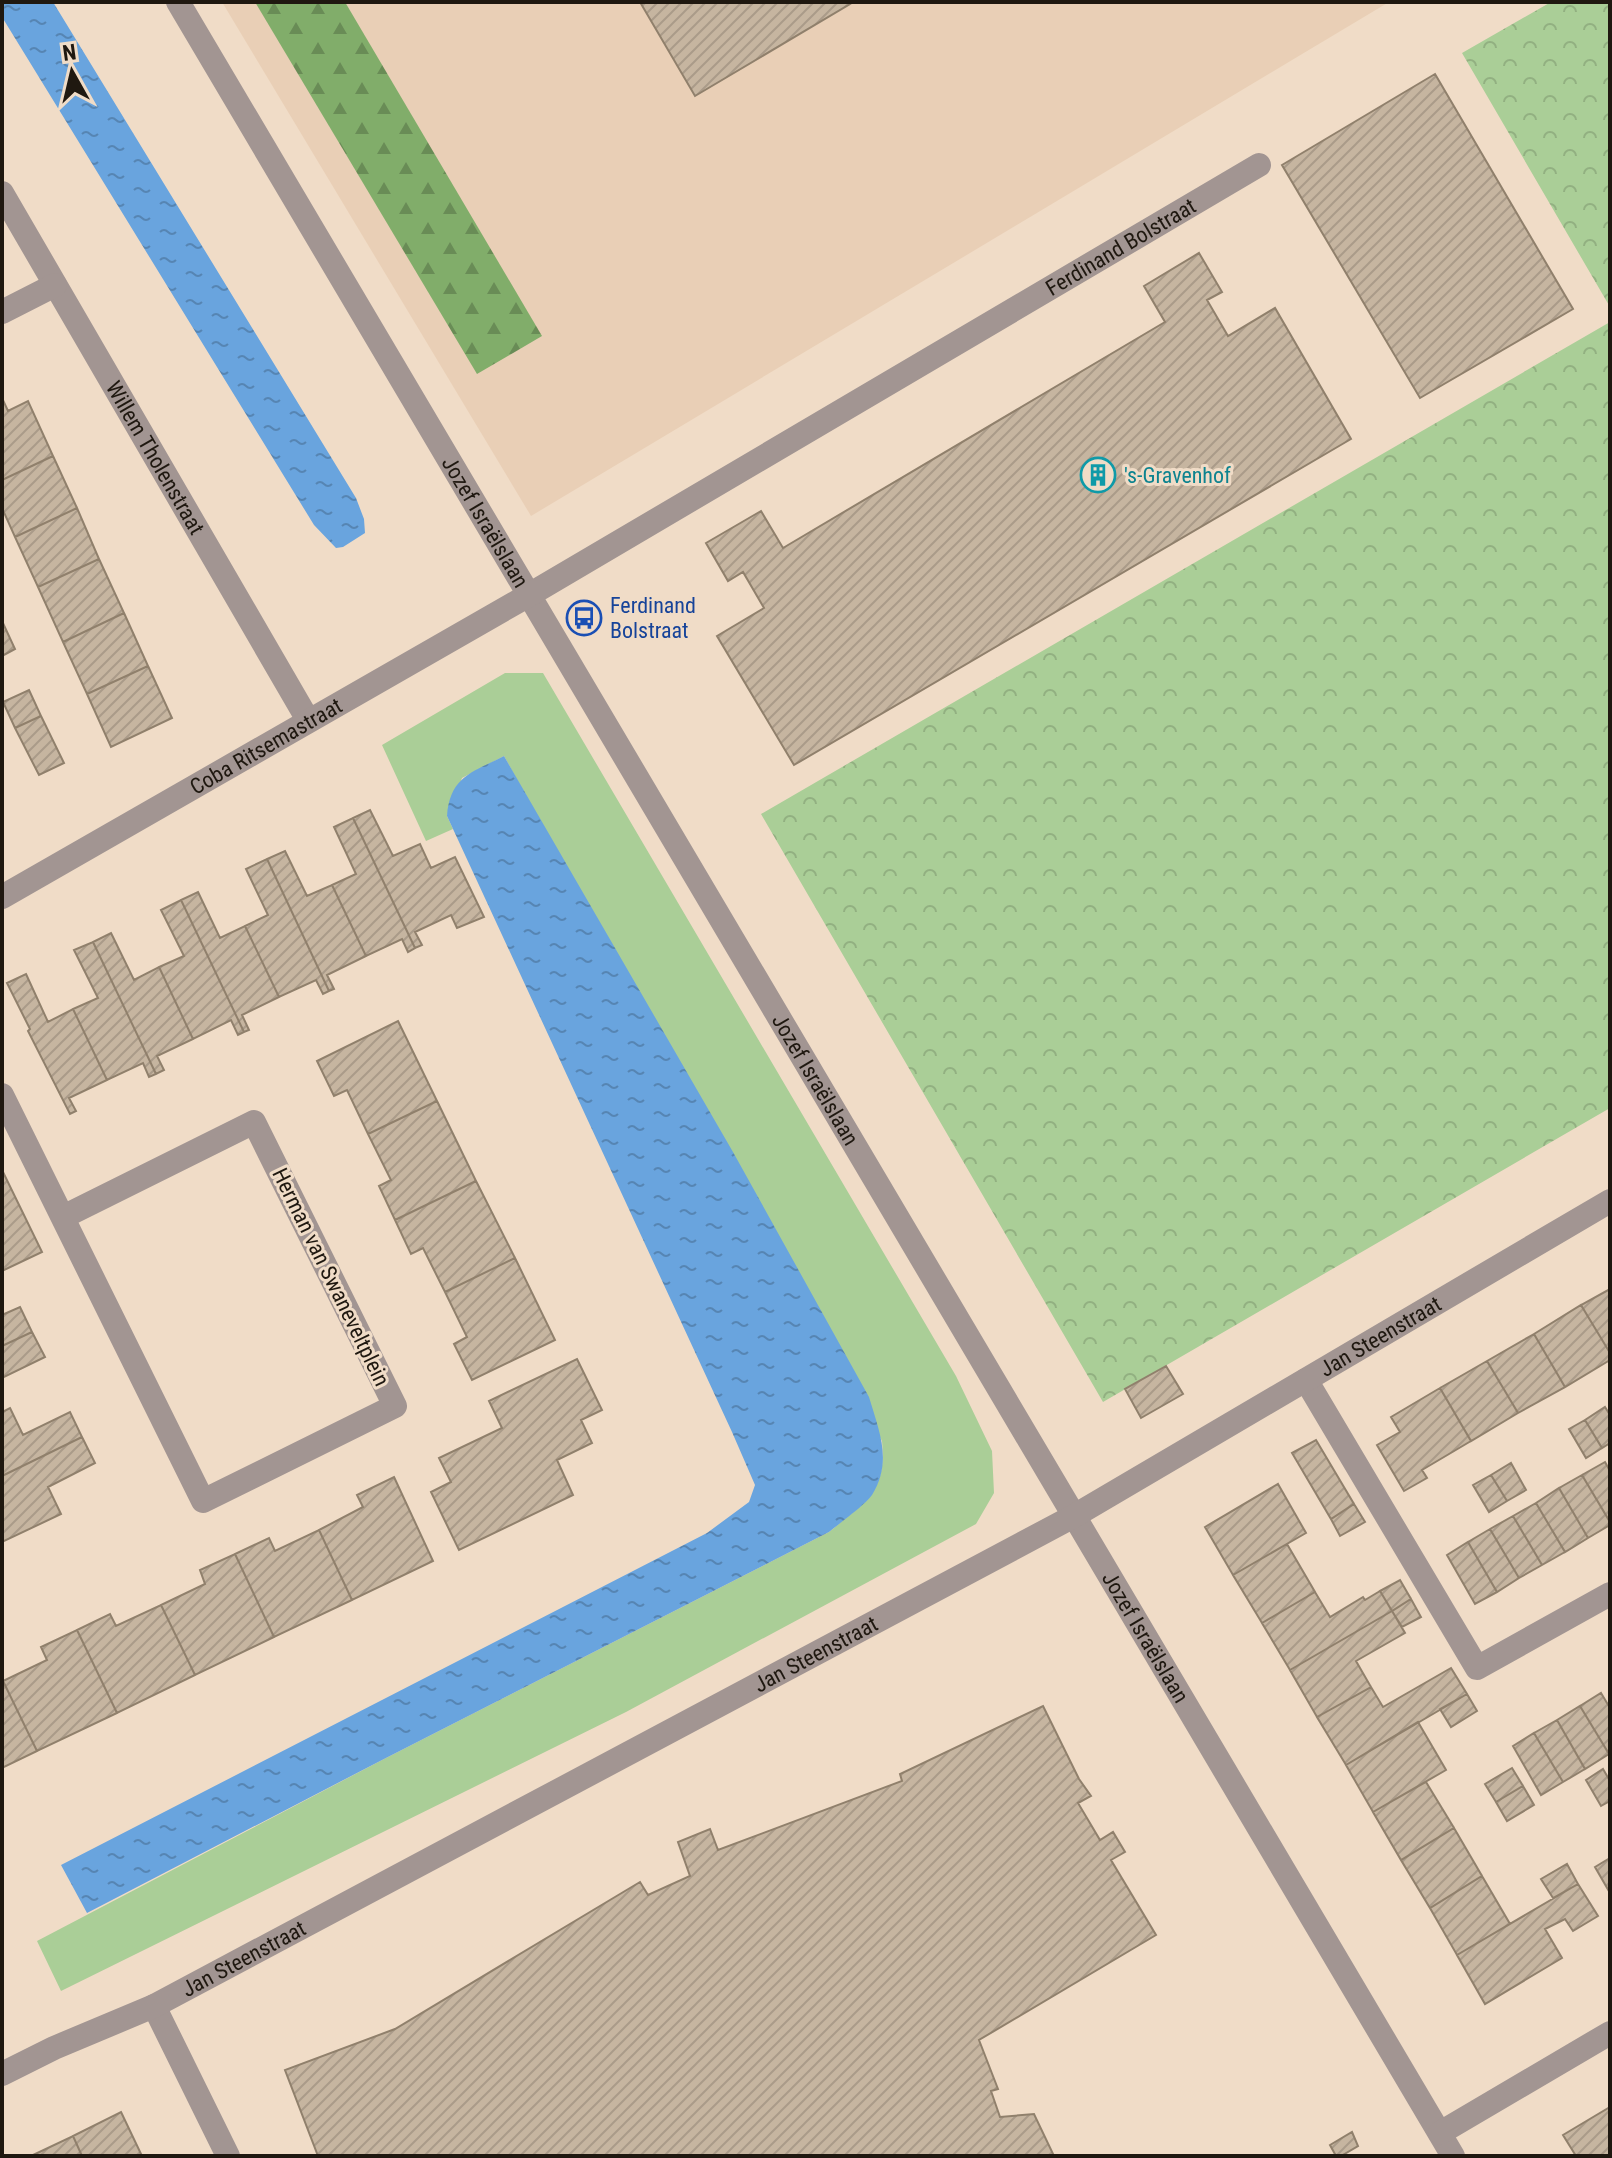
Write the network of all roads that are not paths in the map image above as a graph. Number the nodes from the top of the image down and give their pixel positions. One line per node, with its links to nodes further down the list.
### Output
1 (178, 2): 6 (street, Jozef Israëlslaan)
2 (1259, 165): 6 (street, Ferdinand Bolstraat)
3 (2, 193): 4 (street, Willem Tholenstraat)
4 (55, 285): 5 (street); 7 (street, Willem Tholenstraat)
5 (2, 312)
6 (529, 595): 7 (street, Coba Ritsemastraat); 13 (street, Jozef Israëlslaan)
7 (308, 720): 8 (street, Coba Ritsemastraat)
8 (2, 897)
9 (2, 1095): 11 (street, Herman van Swaneveltplein)
10 (1610, 1201): 12 (street, Jan Steenstraat)
11 (63, 1217): 11 (street, Herman van Swaneveltplein)
12 (1306, 1380): 13 (street, Jan Steenstraat); 14 (street)
13 (1074, 1516): 15 (street, Jan Steenstraat); 18 (street, Jozef Israëlslaan)
14 (1610, 1594)
15 (154, 2006): 17 (street, Jan Steenstraat); 19 (street)
16 (1610, 2033): 18 (street)
17 (2, 2074)
18 (1440, 2133): 20 (street, Jozef Israëlslaan)
19 (228, 2156)
20 (1453, 2156)

